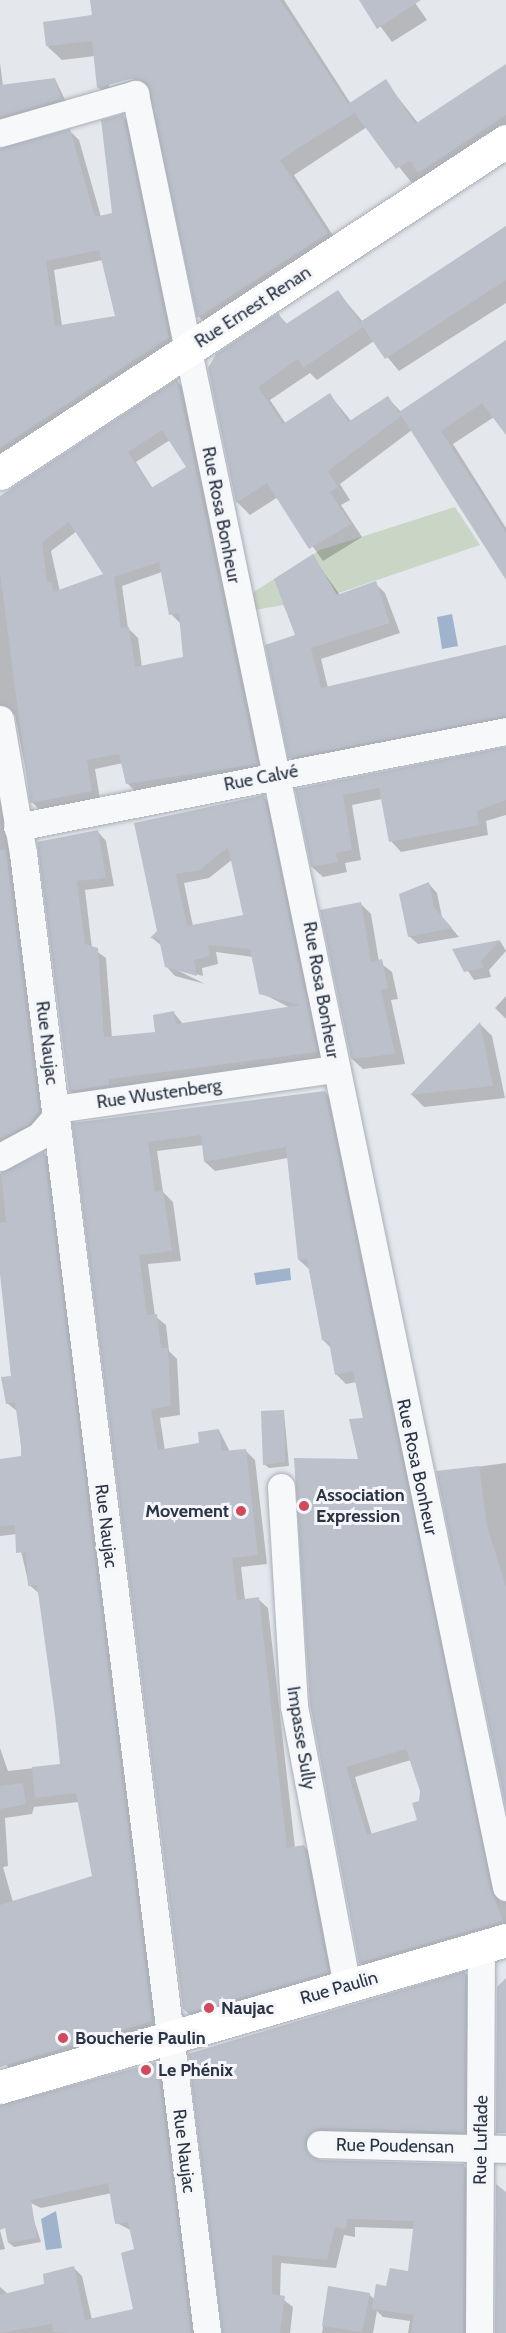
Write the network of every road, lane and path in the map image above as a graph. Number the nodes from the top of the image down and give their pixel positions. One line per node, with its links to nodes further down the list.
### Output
1 (0, 133): 3 (street, Rue Rosa Bonheur)
2 (506, 141): 3 (street, Rue Ernest Renan)
3 (188, 350): 4 (street, Rue Ernest Renan); 7 (street, Rue Rosa Bonheur)
4 (0, 473)
5 (0, 719): 8 (street, Rue Naujac)
6 (506, 731): 7 (street, Rue Calvé)
7 (276, 775): 8 (street, Rue Calvé); 9 (street, Rue Rosa Bonheur)
8 (17, 827): 10 (street, Rue Naujac)
9 (335, 1069): 10 (street, Rue Wustenberg); 13 (street, Rue Rosa Bonheur)
10 (56, 1115): 11 (street, Rue Wustenberg); 16 (street, Rue Naujac)
11 (0, 1157)
12 (281, 1487): 15 (street, Impasse Sully)
13 (506, 1887)
14 (493, 1944): 15 (street, Rue Paulin); 19 (street, Rue Luflade)
15 (347, 1986): 16 (street, Rue Paulin)
16 (170, 2037): 17 (street, Rue Paulin); 20 (street, Rue Naujac)
17 (0, 2086)
18 (320, 2144): 19 (street, Rue Poudensan)
19 (494, 2149): 21 (street, Rue Luflade)
20 (207, 2333)
21 (478, 2333)

